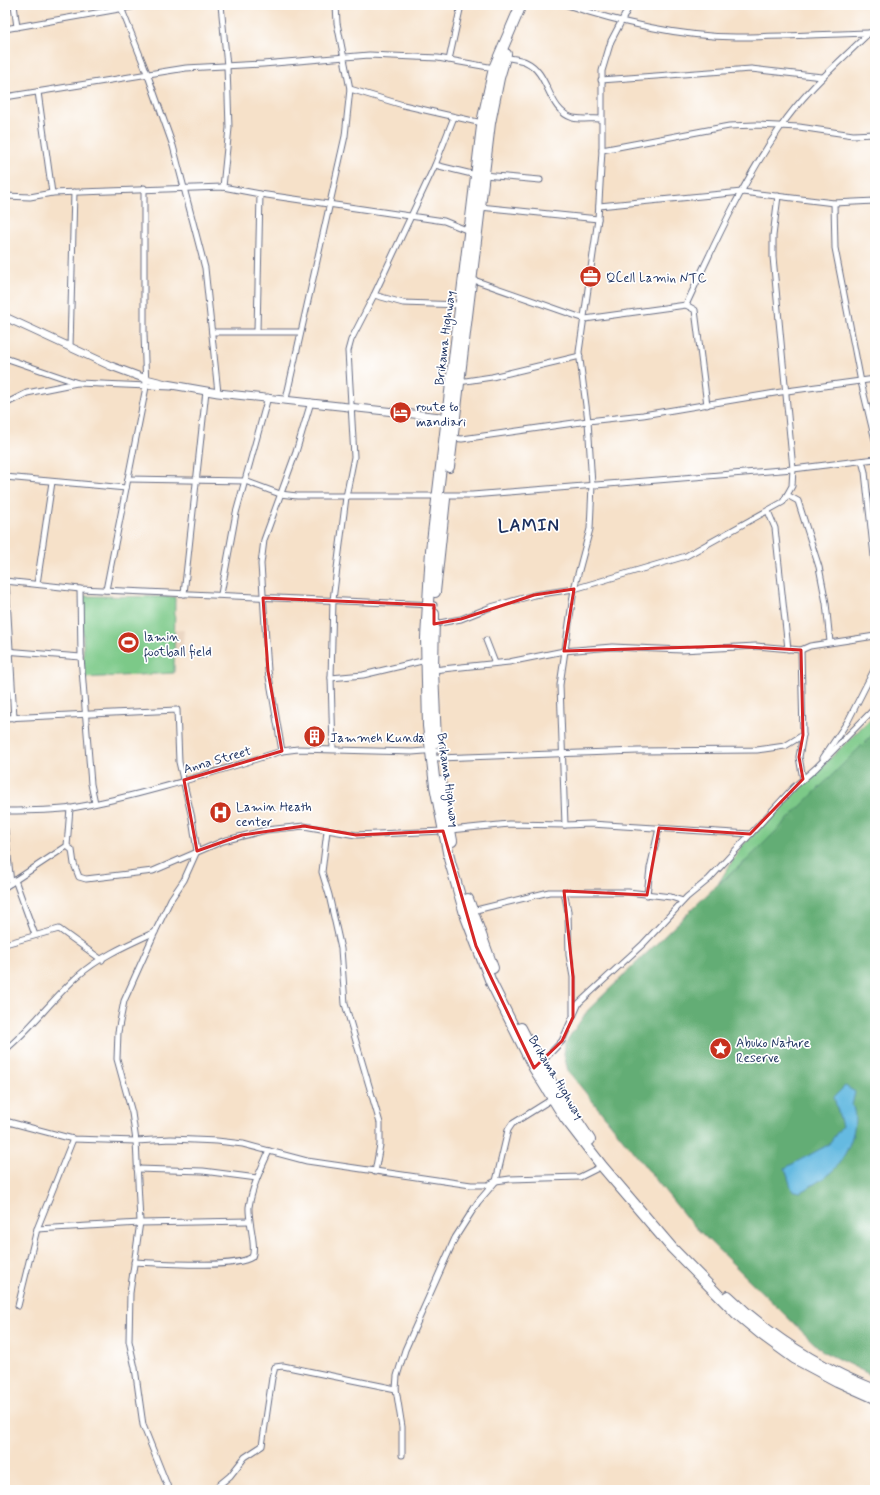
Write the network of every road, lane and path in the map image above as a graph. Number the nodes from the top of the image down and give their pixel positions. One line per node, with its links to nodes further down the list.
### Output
1 (14, 5): 12 (street)
2 (142, 5): 10 (street)
3 (221, 5): 19 (street)
4 (336, 5): 16 (street)
5 (461, 5): 18 (street)
6 (521, 5): 20 (highway, Brikama Highway)
7 (529, 5): 17 (highway, Brikama Highway)
8 (567, 5): 11 (street)
9 (630, 5): 11 (street)
10 (121, 7): 12 (street); 21 (street)
11 (622, 21): 15 (street); 23 (street)
12 (17, 27): 13 (street)
13 (5, 29)
14 (875, 31): 15 (street)
15 (869, 33): 22 (street)
16 (343, 57): 18 (street); 19 (street); 24 (street)
17 (505, 57): 28 (street); 34 (highway, Brikama Highway)
18 (450, 60): 20 (street)
19 (228, 66): 21 (street); 37 (street)
20 (494, 68): 29 (highway, Brikama Highway)
21 (147, 73): 25 (street); 36 (street)
22 (822, 77): 23 (street); 30 (street)
23 (601, 80): 28 (street)
24 (350, 89): 27 (street); 47 (street)
25 (38, 92): 26 (street); 41 (street)
26 (5, 97)
27 (454, 117): 29 (street); 33 (street)
28 (601, 118): 32 (street)
29 (482, 124): 34 (highway, Brikama Highway)
30 (780, 127): 31 (street); 32 (street); 40 (street)
31 (875, 134)
32 (602, 150): 48 (street)
33 (435, 165): 34 (street); 50 (street)
34 (480, 175): 35 (street); 49 (highway, Brikama Highway); 52 (highway, Brikama Highway)
35 (540, 180)
36 (183, 187): 37 (street); 38 (street); 61 (street)
37 (223, 187): 42 (street)
38 (144, 188): 39 (street); 66 (street)
39 (74, 192): 41 (street); 63 (street)
40 (742, 192): 44 (street); 48 (street); 56 (street)
41 (52, 193): 43 (street)
42 (260, 194): 47 (street); 60 (street)
43 (5, 196)
44 (778, 196): 46 (street); 74 (street)
45 (875, 201): 46 (street)
46 (834, 202): 69 (street)
47 (331, 204): 50 (street); 62 (street)
48 (598, 206): 51 (street)
49 (479, 207): 51 (street); 53 (highway, Brikama Highway)
50 (412, 216): 52 (street); 54 (street)
51 (598, 219): 58 (street)
52 (469, 231): 55 (highway, Brikama Highway)
53 (471, 279): 58 (street); 68 (highway, Brikama Highway)
54 (374, 295): 55 (street); 81 (street)
55 (461, 305): 82 (highway, Brikama Highway)
56 (686, 305): 58 (street); 80 (street)
57 (6, 317): 59 (street); 63 (main road)
58 (585, 319): 64 (street)
59 (5, 326)
60 (257, 331): 61 (street); 62 (street)
61 (212, 332): 75 (street)
62 (300, 332): 77 (street)
63 (70, 347): 66 (main road)
64 (580, 356): 68 (street); 83 (street)
65 (5, 358): 70 (street)
66 (146, 379): 71 (street); 72 (main road)
67 (875, 379): 69 (street)
68 (459, 382): 82 (highway, Brikama Highway)
69 (861, 382): 74 (street); 85 (street)
70 (78, 383): 71 (street); 79 (street)
71 (146, 387): 72 (street); 90 (street)
72 (184, 388): 73 (main road)
73 (206, 391): 75 (main road); 91 (street)
74 (787, 391): 80 (street); 88 (street)
75 (218, 393): 76 (main road)
76 (268, 397): 77 (main road); 92 (street)
77 (286, 399): 78 (main road)
78 (311, 402): 81 (main road); 96 (street)
79 (5, 404)
80 (707, 405): 83 (street)
81 (352, 408): 82 (main road); 99 (street)
82 (451, 418): 84 (highway, Brikama Highway); 97 (highway, Brikama Highway)
83 (588, 421): 84 (street); 94 (street)
84 (452, 438): 97 (highway, Brikama Highway)
85 (875, 440)
86 (875, 459): 87 (street)
87 (862, 461): 88 (street); 101 (street)
88 (793, 469): 94 (street); 98 (street)
89 (5, 477): 93 (street)
90 (128, 479): 91 (street); 95 (street)
91 (197, 480): 92 (street); 108 (street)
92 (245, 481): 96 (street); 109 (street)
93 (52, 482): 95 (street); 104 (street)
94 (592, 485): 97 (street); 106 (street)
95 (126, 488): 107 (street)
96 (280, 494): 99 (street); 110 (street)
97 (442, 495): 99 (street); 112 (highway, Brikama Highway)
98 (787, 495): 100 (street); 116 (street)
99 (346, 497): 111 (street)
100 (768, 510): 106 (street); 117 (street)
101 (874, 555): 102 (street)
102 (875, 566)
103 (6, 581): 104 (street); 121 (street)
104 (38, 584): 105 (street)
105 (80, 589): 107 (street); 122 (street)
106 (574, 589): 113 (street); 120 (street)
107 (106, 590): 108 (street)
108 (184, 594): 109 (street)
109 (221, 594): 110 (street)
110 (263, 598): 111 (street); 134 (street)
111 (333, 600): 112 (street); 127 (street)
112 (431, 605): 113 (highway, Brikama Highway); 123 (highway, Brikama Highway)
113 (434, 624): 126 (highway, Brikama Highway)
114 (875, 636): 116 (street)
115 (486, 640): 124 (street)
116 (830, 642): 119 (street)
117 (788, 649): 119 (street); 120 (street)
118 (5, 650): 121 (street)
119 (801, 650): 132 (street)
120 (564, 651): 124 (street); 136 (street)
121 (11, 652): 122 (street); 131 (street)
122 (81, 657): 129 (street)
123 (426, 660): 127 (street); 135 (highway, Brikama Highway)
124 (495, 663): 126 (street)
125 (875, 668): 137 (street)
126 (433, 670): 135 (highway, Brikama Highway)
127 (331, 678): 133 (street)
128 (875, 708): 137 (street)
129 (85, 713): 131 (street); 139 (street); 140 (street)
130 (5, 718): 131 (street)
131 (14, 718)
132 (803, 735): 136 (street, Anna Street); 138 (street)
133 (333, 749): 134 (street, Anna Street); 135 (street, Anna Street)
134 (282, 752): 139 (street, Anna Street)
135 (435, 753): 136 (street, Anna Street); 146 (highway, Brikama Highway)
136 (563, 754): 143 (street)
137 (816, 768): 138 (street)
138 (804, 779): 148 (street)
139 (184, 780): 140 (street, Anna Street); 150 (street)
140 (95, 803): 141 (street, Anna Street)
141 (70, 808): 142 (street, Anna Street); 149 (street)
142 (5, 811)
143 (566, 826): 144 (street); 146 (street)
144 (659, 828): 148 (street); 154 (street)
145 (5, 830): 151 (street)
146 (446, 830): 147 (street); 156 (highway, Brikama Highway); 163 (highway, Brikama Highway)
147 (327, 831): 150 (street); 171 (street)
148 (750, 834): 155 (street)
149 (67, 846): 150 (street); 151 (street)
150 (197, 851): 157 (street)
151 (13, 882): 152 (street); 158 (street)
152 (5, 887)
153 (564, 892): 154 (street); 156 (street); 161 (street)
154 (647, 895): 155 (street)
155 (683, 901): 161 (street)
156 (472, 911): 163 (highway, Brikama Highway)
157 (155, 932): 160 (street); 167 (street)
158 (35, 935): 159 (street); 160 (street)
159 (5, 944)
160 (102, 960): 162 (street)
161 (573, 1017): 163 (street)
162 (5, 1050)
163 (537, 1066): 164 (highway, Brikama Highway); 179 (highway, Brikama Highway)
164 (552, 1099): 169 (highway, Brikama Highway); 173 (street)
165 (5, 1121): 166 (street)
166 (73, 1139): 167 (street); 176 (street)
167 (136, 1141): 168 (street); 170 (street)
168 (269, 1151): 171 (street); 172 (street)
169 (602, 1166): 173 (street); 179 (highway, Brikama Highway)
170 (137, 1169): 172 (street); 175 (street)
171 (375, 1172): 173 (street)
172 (257, 1178): 174 (street)
173 (496, 1181): 180 (street)
174 (249, 1221): 175 (street); 177 (street)
175 (140, 1224): 176 (street); 177 (street)
176 (37, 1229): 178 (street)
177 (134, 1262): 184 (street)
178 (18, 1306)
179 (857, 1386): 181 (highway, Brikama Highway); 182 (highway, Brikama Highway)
180 (396, 1389): 183 (street); 185 (street)
181 (875, 1390)
182 (875, 1398)
183 (402, 1455)
184 (169, 1490)
185 (213, 1490)

